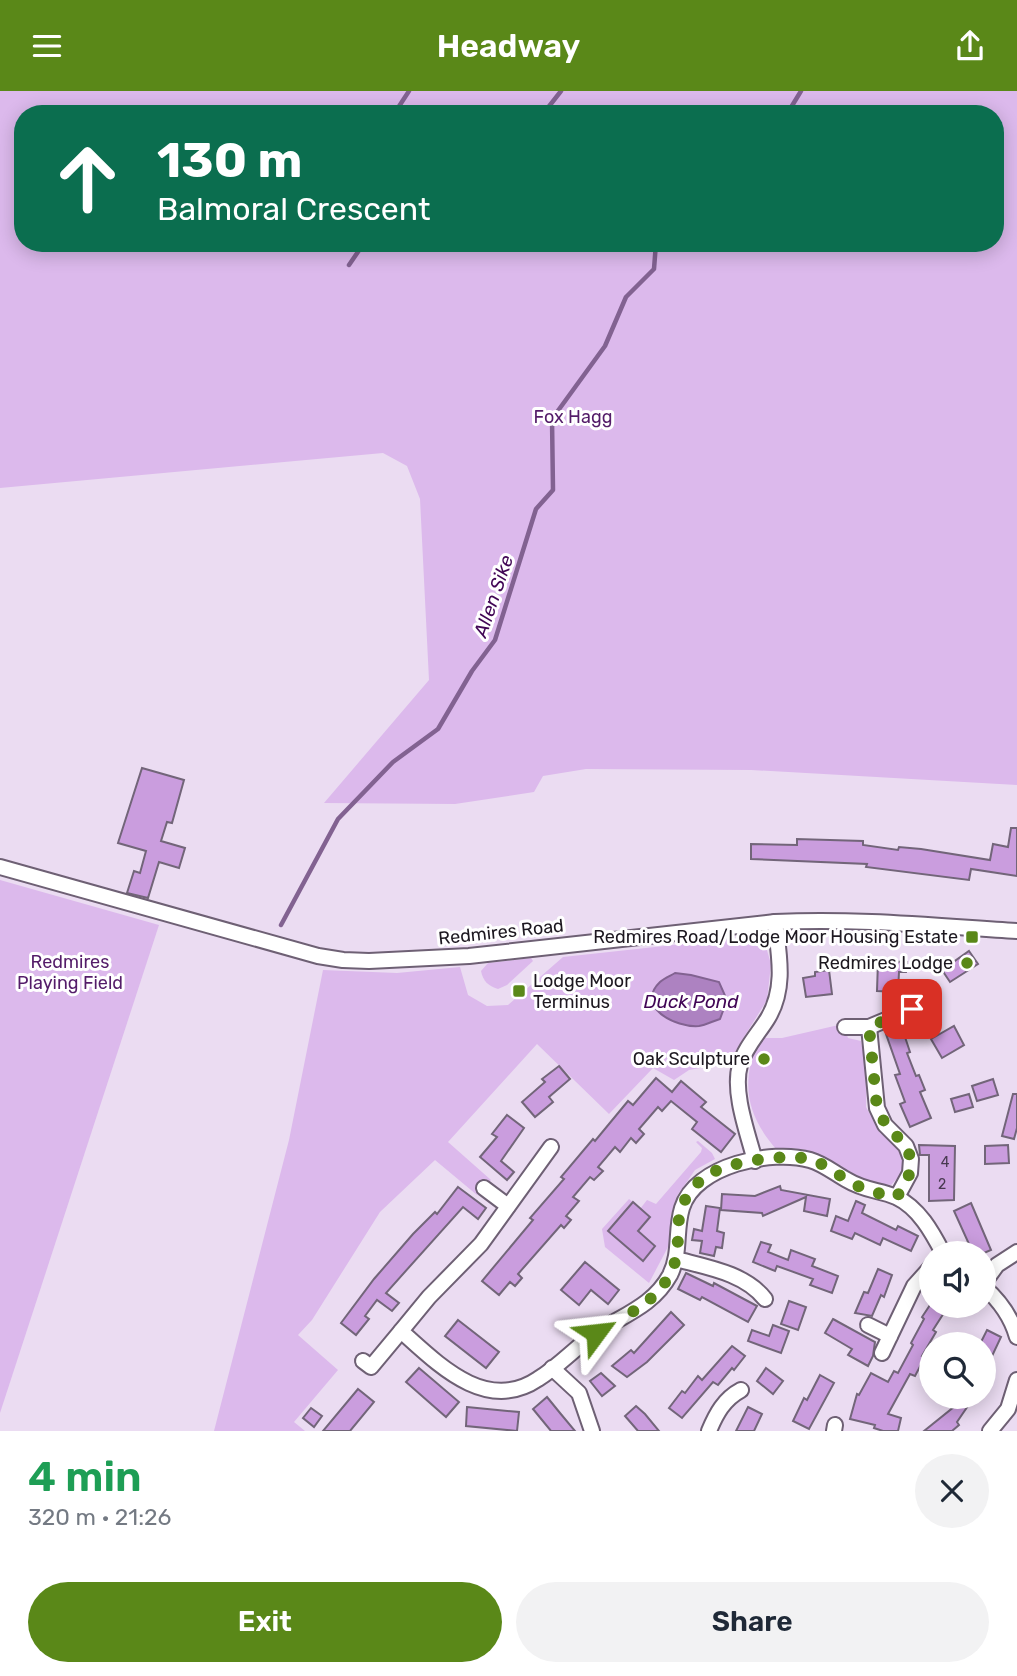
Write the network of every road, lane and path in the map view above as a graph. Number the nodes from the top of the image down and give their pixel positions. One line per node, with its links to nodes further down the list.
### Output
1 (0, 867): 2 (street, Redmires Road)
2 (775, 922): 3 (street, Redmires Road); 8 (street)
3 (1017, 931)
4 (912, 1009): 6 (street)
5 (845, 1027): 6 (street)
6 (869, 1027): 10 (street)
7 (551, 1147): 11 (street)
8 (755, 1161): 10 (street); 14 (street)
9 (484, 1188): 11 (street)
10 (897, 1197): 12 (street)
11 (508, 1206): 20 (street)
12 (936, 1241)
13 (1017, 1252): 15 (street)
14 (676, 1259): 17 (street); 25 (street)
15 (996, 1267)
16 (919, 1280): 21 (street)
17 (765, 1299)
18 (996, 1299): 22 (street)
19 (868, 1325): 21 (street)
20 (401, 1331): 24 (street); 25 (street)
21 (890, 1336): 23 (street)
22 (1017, 1337)
23 (882, 1353)
24 (367, 1364)
25 (552, 1368): 28 (street)
26 (1017, 1380): 30 (street)
27 (741, 1390): 29 (street)
28 (592, 1431)
29 (709, 1431)
30 (990, 1431)

